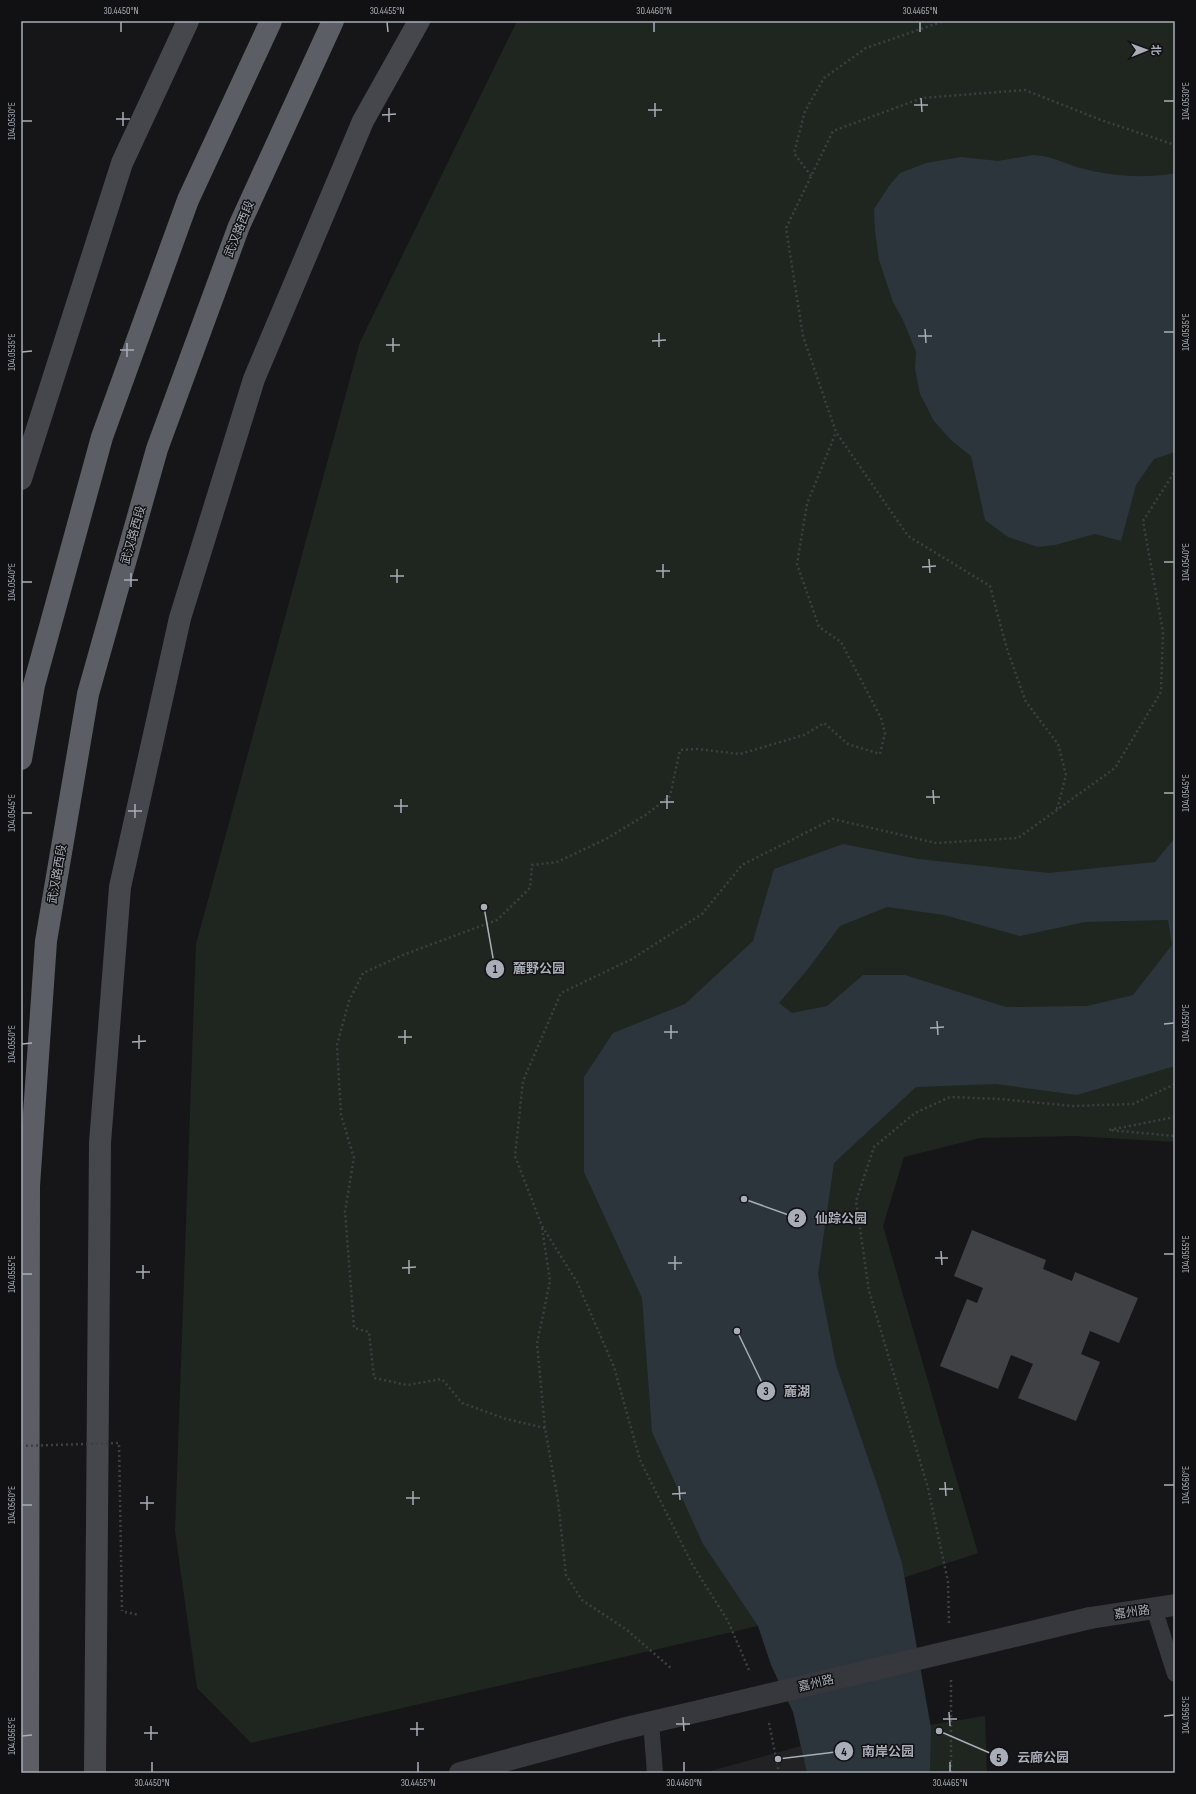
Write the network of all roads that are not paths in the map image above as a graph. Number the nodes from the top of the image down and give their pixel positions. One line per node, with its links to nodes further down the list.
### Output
1 (188, 21): 5 (main road)
2 (271, 21): 6 (highway)
3 (332, 21): 10 (highway, 武汉路西段)
4 (419, 21): 11 (main road)
5 (21, 479)
6 (21, 758)
7 (1165, 1607): 8 (lane); 9 (street, 嘉州路, bridge)
8 (1175, 1674)
9 (651, 1722): 12 (street, 嘉州路); 13 (lane)
10 (28, 1773)
11 (95, 1773)
12 (460, 1773)
13 (654, 1773)

